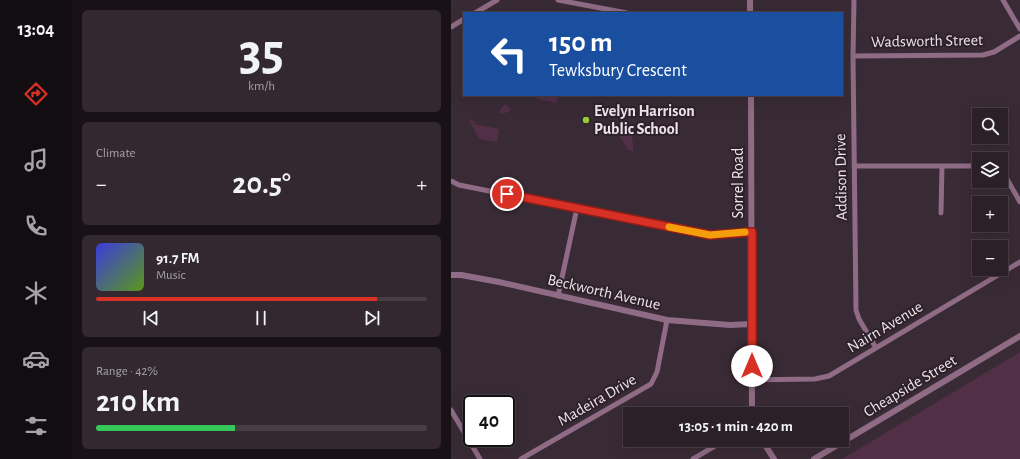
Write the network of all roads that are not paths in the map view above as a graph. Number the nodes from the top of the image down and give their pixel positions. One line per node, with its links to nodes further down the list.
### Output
1 (497, 0): 6 (street)
2 (558, 0): 7 (street)
3 (750, 0): 8 (street)
4 (854, 0): 13 (street, Addison Drive)
5 (1003, 0): 11 (street)
6 (477, 12)
7 (622, 12)
8 (750, 12)
9 (463, 20): 10 (street)
10 (451, 27)
11 (1020, 29)
12 (1020, 36): 13 (street, Wadsworth Street)
13 (853, 56): 15 (street, Addison Drive)
14 (751, 96): 23 (street, Sorrel Road)
15 (854, 166): 16 (street); 30 (street, Addison Drive)
16 (942, 166): 17 (street); 22 (street)
17 (972, 166)
18 (451, 181): 21 (street)
19 (1008, 181): 20 (street)
20 (1020, 202)
21 (577, 208): 23 (street); 26 (street)
22 (941, 213)
23 (752, 232): 28 (street, Sorrel Road)
24 (1020, 262): 30 (street, Nairn Avenue)
25 (451, 275): 26 (street, Beckworth Avenue)
26 (558, 296): 27 (street, Beckworth Avenue)
27 (667, 320): 28 (street, Beckworth Avenue); 37 (street, Madeira Drive)
28 (752, 324): 31 (street, Sorrel Road)
29 (1020, 336): 40 (street, Cheapside Street)
30 (876, 348): 31 (street, Nairn Avenue)
31 (753, 380): 32 (street, Sorrel Road)
32 (752, 407)
33 (451, 410): 36 (street)
34 (713, 447): 38 (street)
35 (766, 447): 39 (street)
36 (480, 459)
37 (521, 459)
38 (693, 459)
39 (774, 459)
40 (814, 459)

